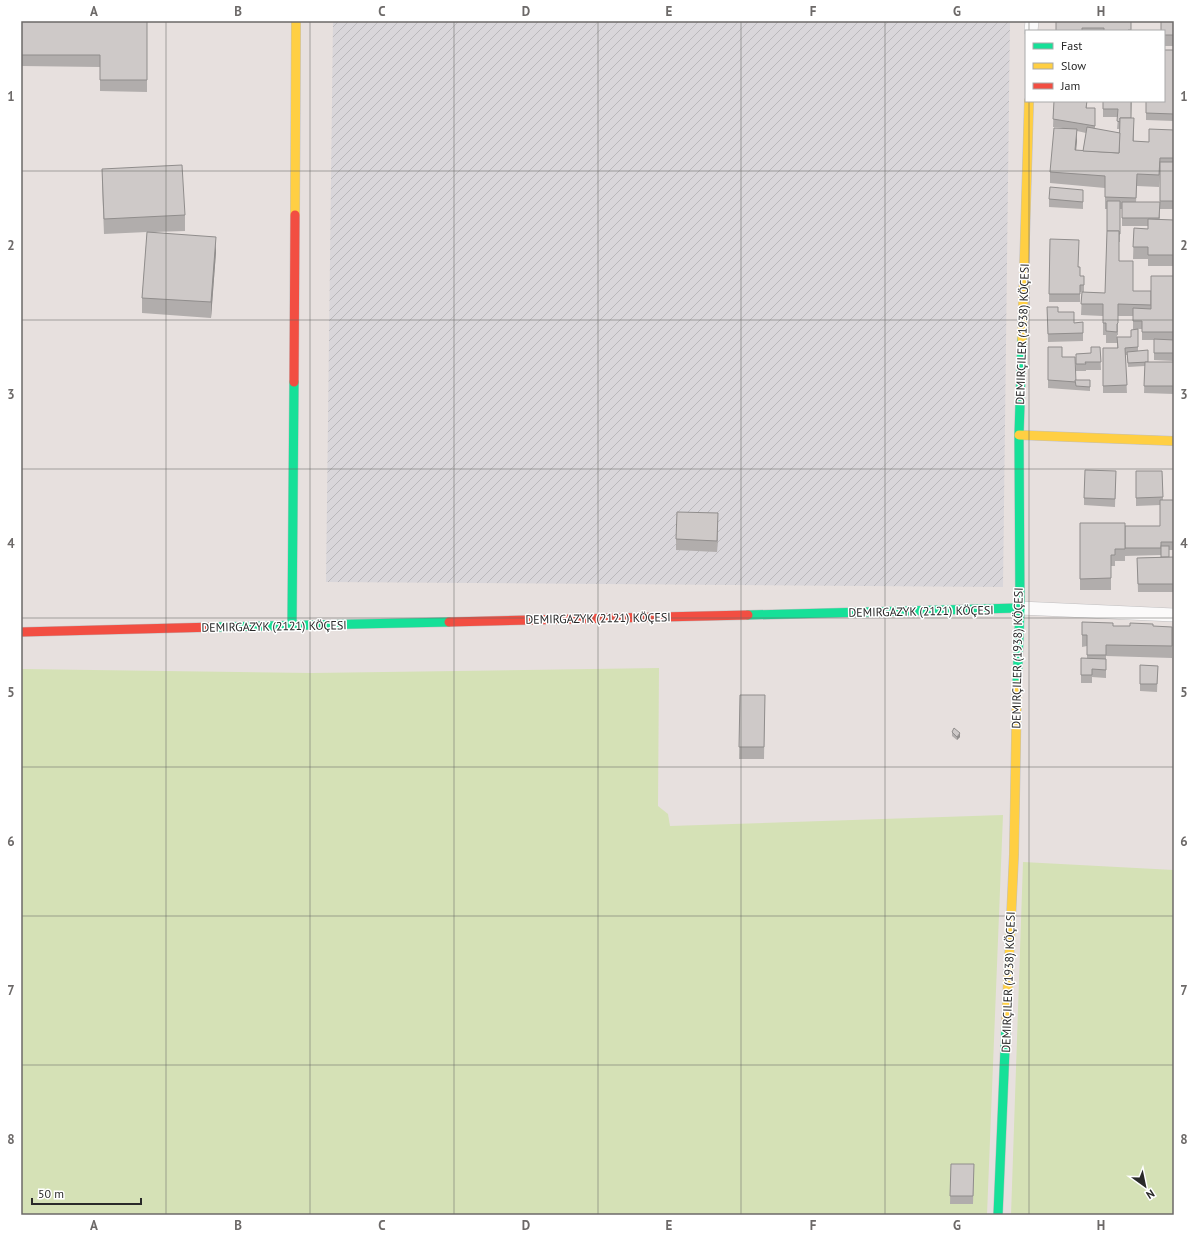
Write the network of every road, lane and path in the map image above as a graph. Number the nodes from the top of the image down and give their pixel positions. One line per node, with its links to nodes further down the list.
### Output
1 (296, 21): 7 (street)
2 (1029, 102): 3 (street, DEMIRÇILER (1938) KÖÇESI)
3 (1019, 435): 4 (street); 5 (street, DEMIRÇILER (1938) KÖÇESI)
4 (1174, 441)
5 (1020, 608): 6 (street, DEMIRGAZYK (2121) KÖÇESI); 7 (street, DEMIRGAZYK (2121) KÖÇESI); 9 (street, DEMIRÇILER (1938) KÖÇESI)
6 (1174, 615)
7 (292, 626): 8 (street, DEMIRGAZYK (2121) KÖÇESI)
8 (21, 632)
9 (998, 1215)

